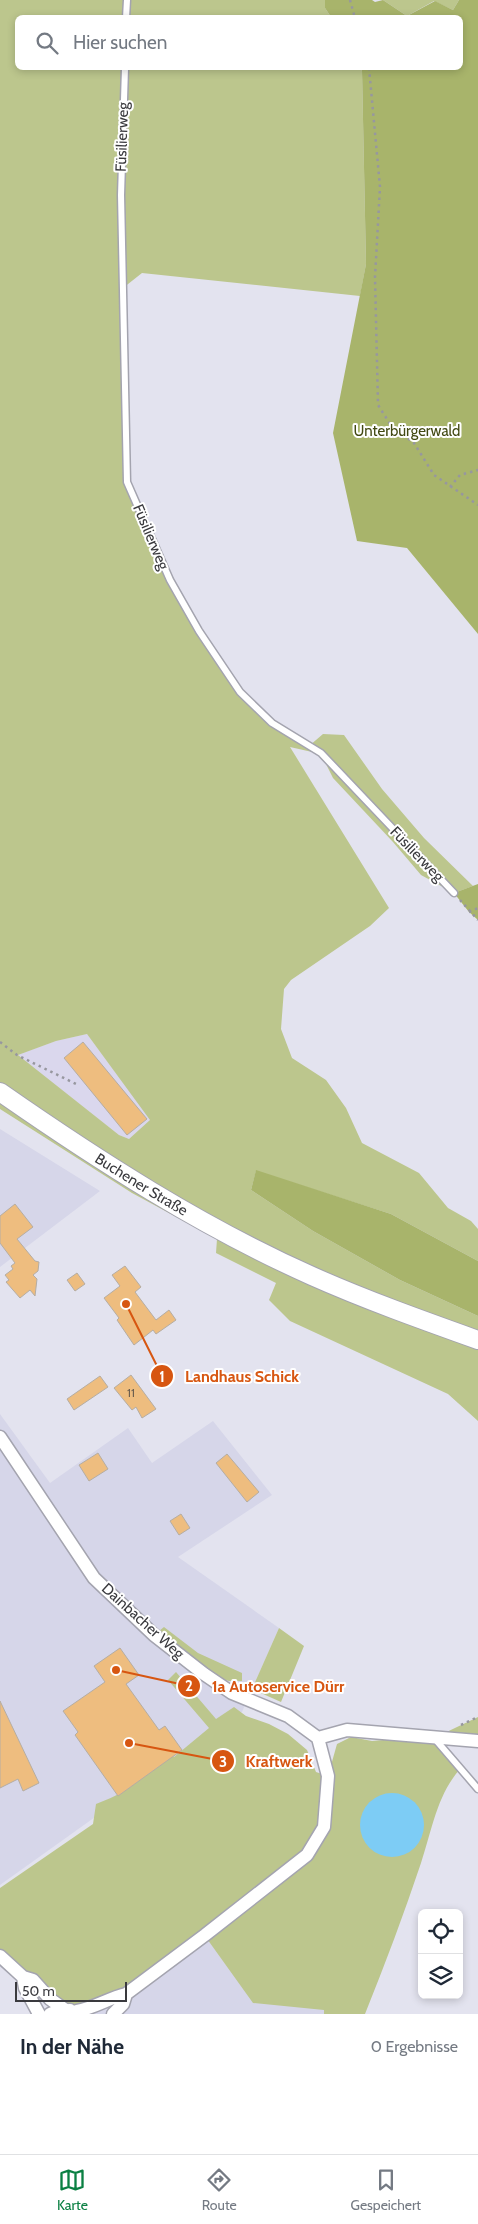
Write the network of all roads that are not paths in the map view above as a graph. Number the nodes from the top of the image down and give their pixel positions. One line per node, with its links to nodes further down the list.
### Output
1 (126, 0): 2 (lane)
2 (126, 15)
3 (124, 70): 4 (lane, Füsilierweg)
4 (454, 893)
5 (0, 1092): 6 (main road, Buchener Straße)
6 (478, 1340)
7 (0, 1437): 8 (street, Dainbacher Weg)
8 (318, 1738): 9 (street); 14 (street)
9 (434, 1738): 10 (street); 11 (lane)
10 (478, 1741)
11 (478, 1789)
12 (0, 1956): 13 (street)
13 (23, 1977): 15 (street); 17 (street)
14 (126, 1994): 16 (street); 19 (street)
15 (64, 2010): 16 (street); 18 (street)
16 (79, 2013)
17 (39, 2014)
18 (50, 2014)
19 (113, 2014)

